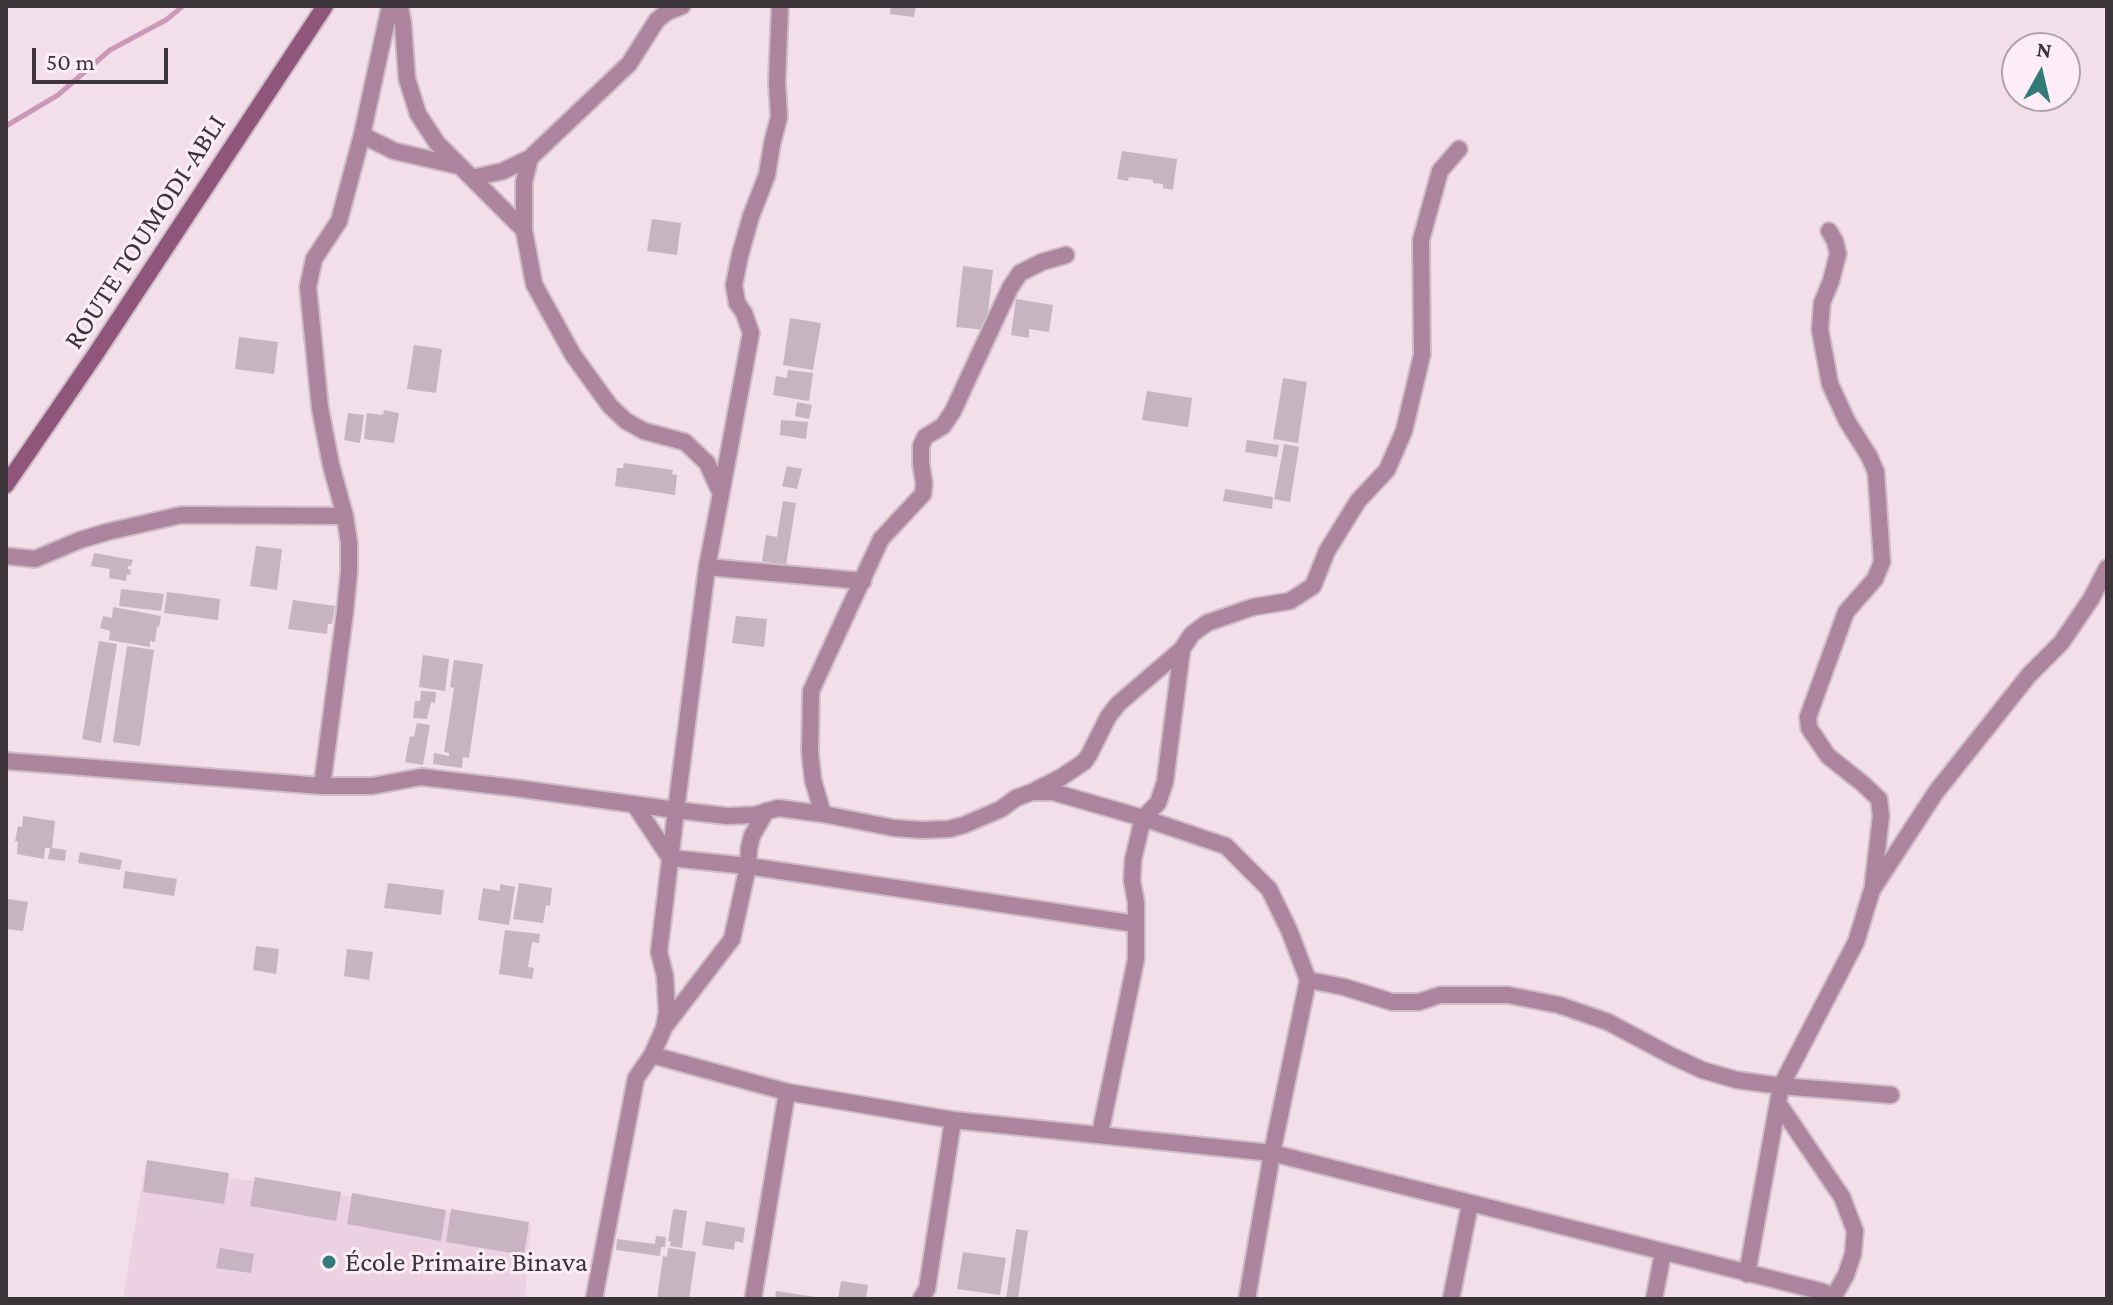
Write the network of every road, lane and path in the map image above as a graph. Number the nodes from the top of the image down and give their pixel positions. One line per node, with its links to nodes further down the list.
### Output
1 (325, 6): 14 (street, ROUTE TOUMODI-ABLI)
2 (390, 6): 6 (street)
3 (400, 6): 9 (street)
4 (682, 6): 8 (street)
5 (780, 6): 15 (street)
6 (362, 135): 9 (street); 16 (street)
7 (1459, 149): 21 (street)
8 (530, 158): 10 (street); 11 (street)
9 (459, 166): 10 (street)
10 (472, 178): 11 (street)
11 (524, 230): 15 (street)
12 (1829, 231): 32 (street)
13 (1066, 255): 20 (street)
14 (6, 485)
15 (721, 494): 18 (street)
16 (345, 516): 17 (street); 23 (street)
17 (6, 556)
18 (707, 567): 20 (street); 26 (street)
19 (2107, 568): 32 (street)
20 (863, 581): 28 (street)
21 (1182, 649): 24 (street); 29 (street)
22 (6, 761): 23 (street)
23 (322, 786): 25 (street)
24 (1032, 792): 28 (street); 29 (street)
25 (634, 804): 26 (street); 30 (street)
26 (676, 810): 27 (street); 30 (street)
27 (766, 811): 28 (street); 31 (street)
28 (823, 814)
29 (1143, 818): 33 (street); 34 (street)
30 (670, 858): 31 (street); 35 (street)
31 (748, 866): 33 (street); 35 (street)
32 (1872, 890): 38 (street)
33 (1136, 924): 41 (street)
34 (1308, 980): 38 (street); 42 (street)
35 (664, 1028): 36 (street)
36 (652, 1055): 37 (street); 47 (street)
37 (787, 1092): 40 (street); 48 (street)
38 (1779, 1094): 39 (street); 45 (street); 46 (street)
39 (1891, 1095)
40 (953, 1120): 41 (street); 49 (street)
41 (1100, 1134): 42 (street)
42 (1272, 1153): 43 (street); 50 (street)
43 (1470, 1204): 44 (street); 51 (street)
44 (1663, 1253): 45 (street); 52 (street)
45 (1747, 1274): 46 (street)
46 (1834, 1298)
47 (594, 1299)
48 (753, 1299)
49 (921, 1299)
50 (1247, 1299)
51 (1451, 1299)
52 (1654, 1299)

